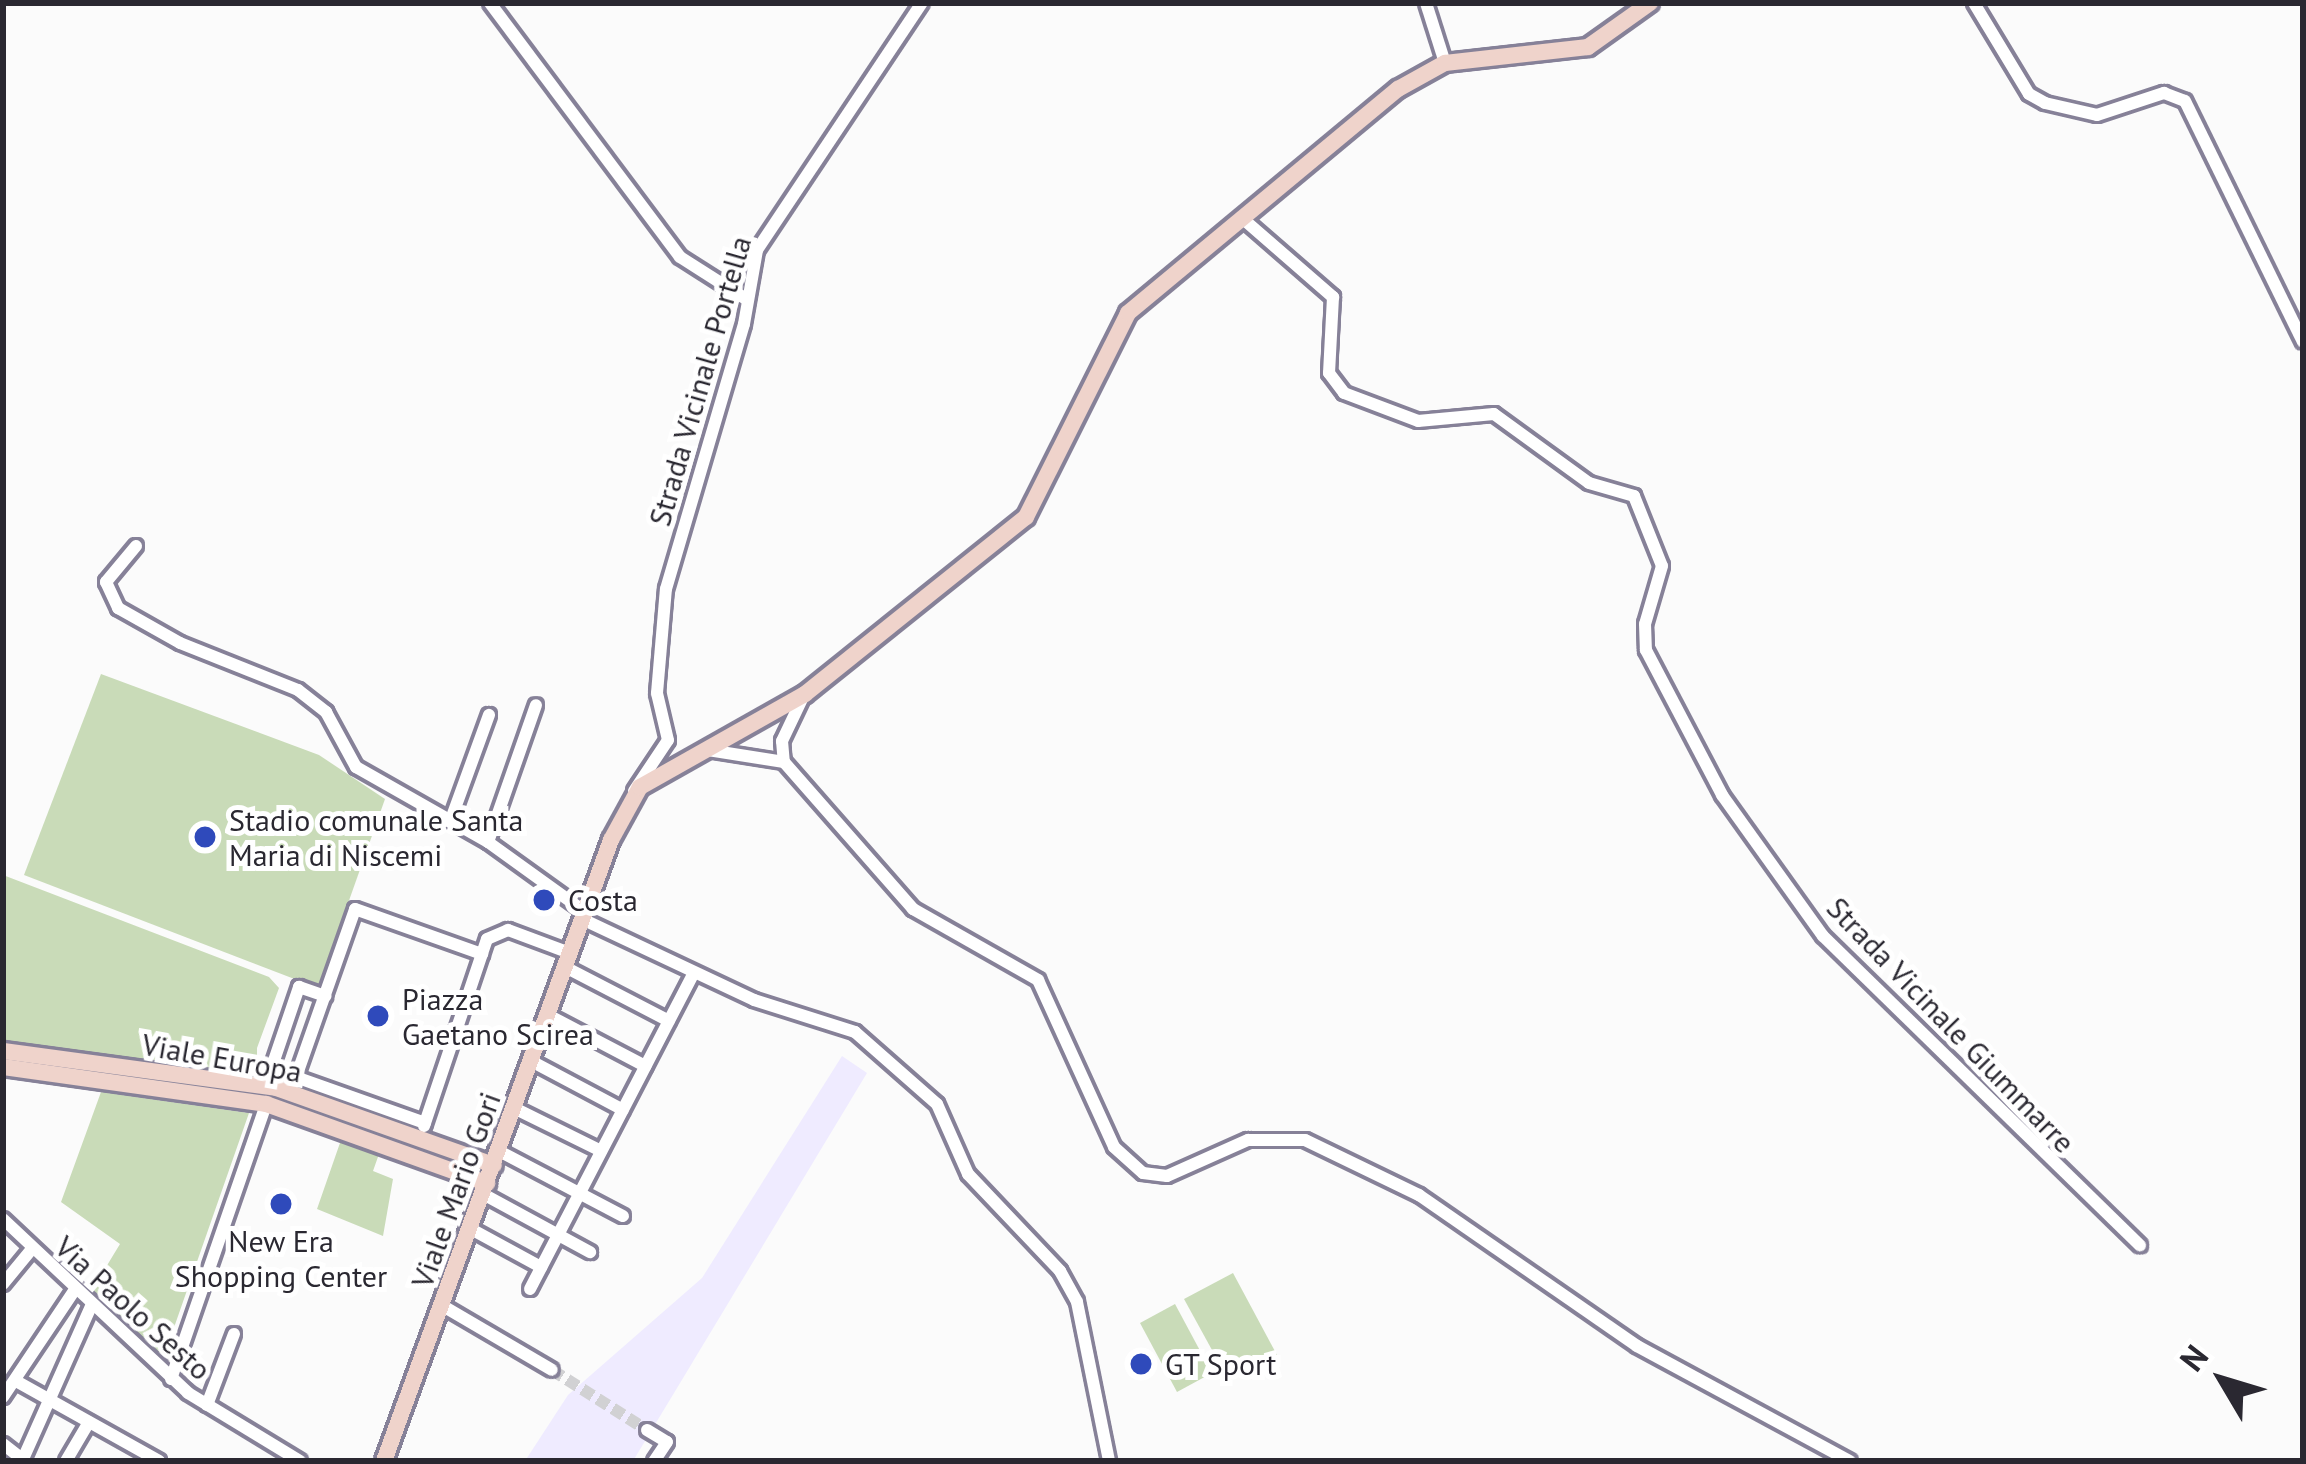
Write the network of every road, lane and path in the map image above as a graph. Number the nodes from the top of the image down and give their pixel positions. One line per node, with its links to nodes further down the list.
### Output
1 (490, 3): 8 (street)
2 (922, 3): 8 (street, Strada Vicinale Portella)
3 (1426, 3): 6 (street)
4 (1650, 3): 6 (main road)
5 (1974, 3): 9 (street)
6 (1445, 63): 7 (main road)
7 (1242, 218): 11 (main road); 42 (street, Strada Vicinale Giummarre)
8 (746, 299): 16 (street, Strada Vicinale Portella)
9 (2303, 342)
10 (136, 546): 17 (street)
11 (805, 694): 14 (main road); 15 (street)
12 (536, 705): 18 (street)
13 (489, 715): 17 (street)
14 (704, 750): 15 (street); 16 (main road)
15 (784, 763): 69 (street)
16 (628, 803): 19 (main road, Viale Mario Gori)
17 (450, 822): 18 (street)
18 (488, 842): 19 (street)
19 (584, 916): 21 (main road, Viale Mario Gori); 22 (street)
20 (482, 954): 21 (street); 23 (street); 33 (street)
21 (568, 960): 24 (main road, Viale Mario Gori); 25 (street)
22 (692, 974): 25 (street); 68 (street)
23 (325, 996): 30 (street); 33 (street)
24 (548, 1015): 27 (main road, Viale Mario Gori); 28 (street)
25 (669, 1021): 28 (street)
26 (3, 1051): 30 (main road, Viale Europa)
27 (531, 1061): 31 (main road, Viale Mario Gori); 32 (street)
28 (645, 1066): 32 (street)
29 (3, 1067): 30 (main road, Viale Europa)
30 (266, 1096): 33 (main road, Viale Europa); 36 (main road, Viale Europa); 53 (street)
31 (514, 1108): 34 (street); 35 (main road, Viale Mario Gori)
32 (623, 1110): 34 (street)
33 (422, 1131): 35 (main road, Viale Europa)
34 (601, 1151): 37 (street)
35 (496, 1158): 36 (main road, Viale Mario Gori); 37 (street)
36 (485, 1189): 40 (main road, Viale Mario Gori); 41 (street)
37 (580, 1194): 38 (street); 41 (street)
38 (622, 1216)
39 (4, 1222): 43 (street, Via Paolo Sesto)
40 (470, 1229): 45 (street); 50 (main road, Viale Mario Gori)
41 (558, 1235): 44 (street); 45 (street)
42 (2140, 1245)
43 (31, 1250): 46 (street); 48 (street, Via Paolo Sesto)
44 (590, 1252)
45 (542, 1268): 47 (street)
46 (3, 1284)
47 (530, 1288)
48 (74, 1291): 49 (street, Via Paolo Sesto); 54 (street)
49 (92, 1306): 53 (street, Via Paolo Sesto); 56 (street)
50 (442, 1306): 52 (street); 66 (main road, Viale Mario Gori)
51 (234, 1334): 57 (street)
52 (552, 1370)
53 (171, 1378): 57 (street, Via Paolo Sesto)
54 (16, 1381): 55 (street); 56 (street)
55 (3, 1397)
56 (52, 1402): 58 (street); 62 (street)
57 (208, 1405): 65 (street, Via Paolo Sesto)
58 (89, 1422): 61 (street); 63 (street)
59 (647, 1430): 67 (street)
60 (3, 1444): 62 (street)
61 (139, 1456): 64 (street)
62 (24, 1460)
63 (66, 1461)
64 (159, 1461)
65 (300, 1461)
66 (384, 1461)
67 (654, 1461)
68 (1109, 1461)
69 (1850, 1461)

